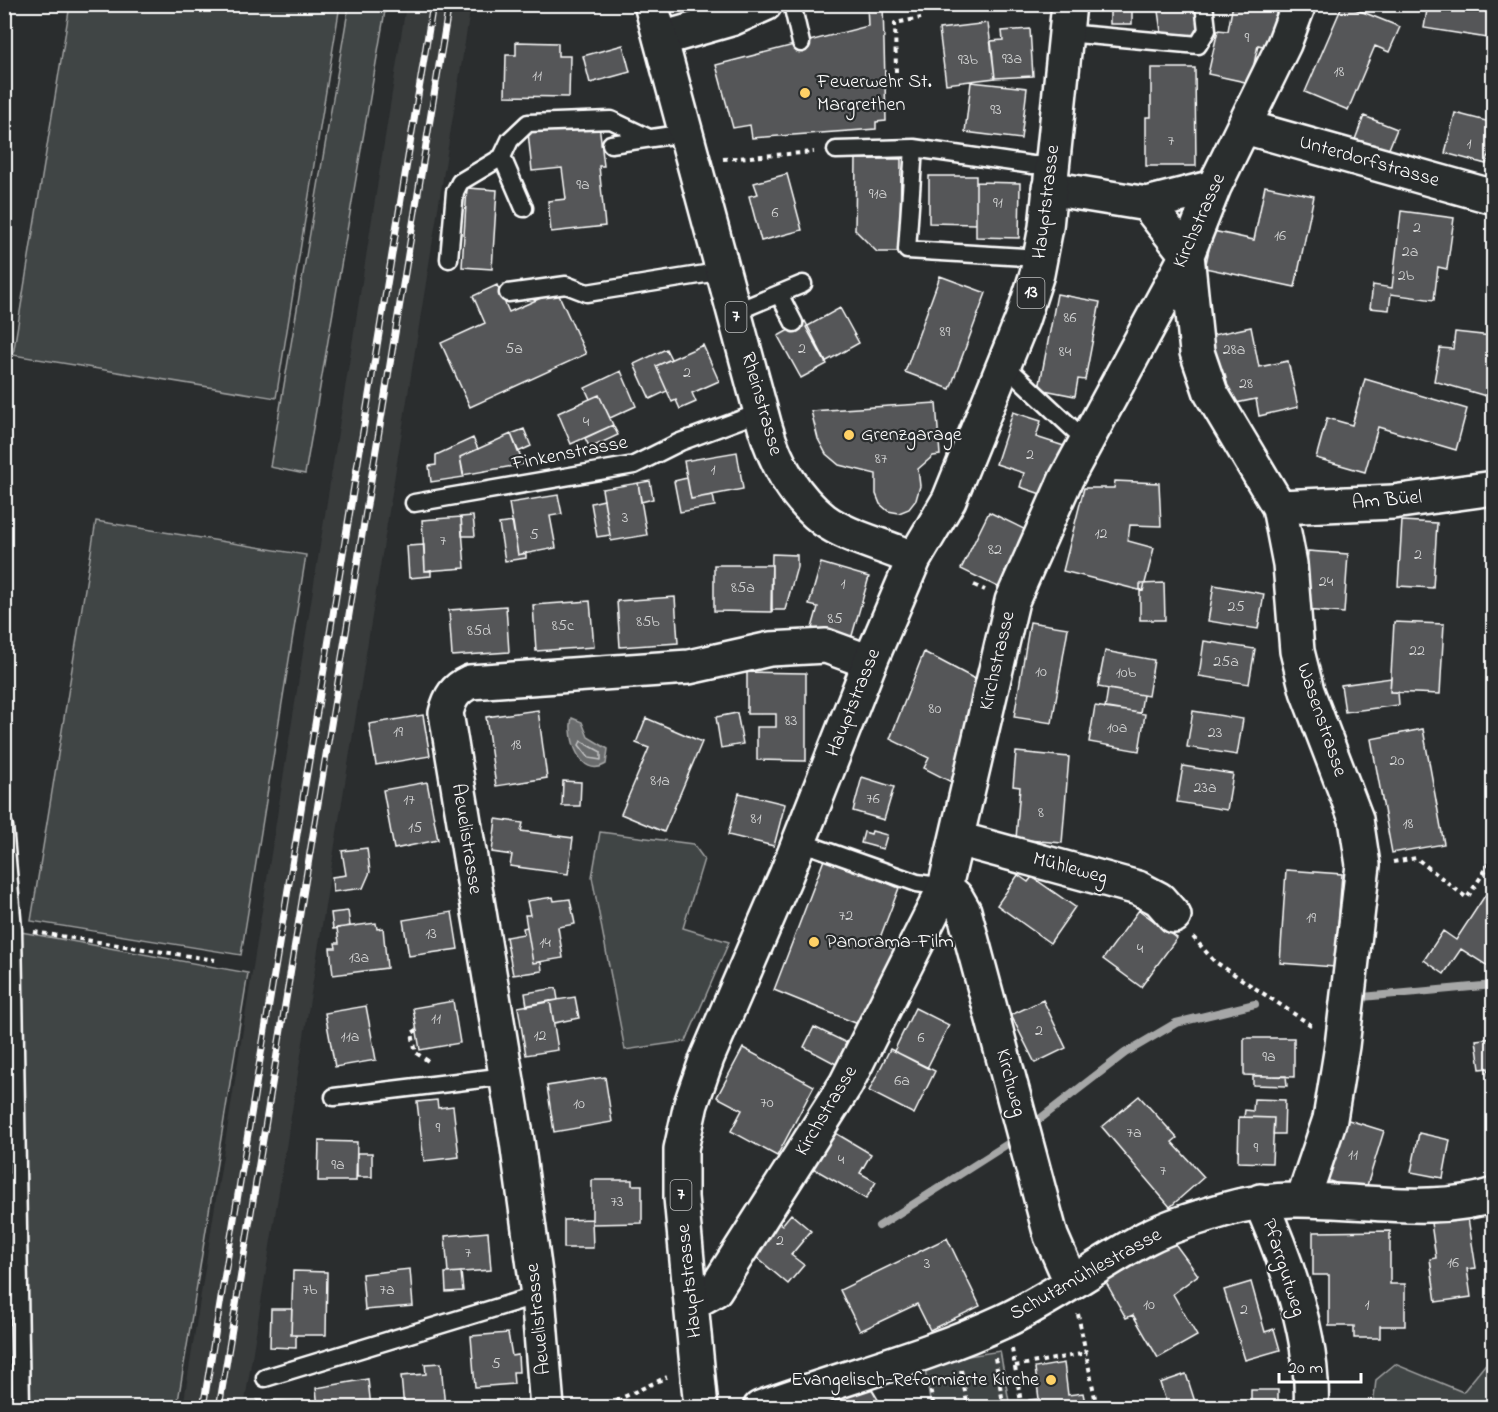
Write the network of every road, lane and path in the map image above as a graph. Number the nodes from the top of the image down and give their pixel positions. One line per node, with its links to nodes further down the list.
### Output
1 (651, 4): 9 (street, Rheinstrasse / 7)
2 (765, 4): 6 (street)
3 (792, 4): 10 (lane)
4 (1204, 4): 8 (lane)
5 (1299, 4): 12 (street, Kirchstrasse)
6 (707, 15): 9 (street)
7 (921, 18): 11 (path)
8 (1067, 19): 20 (street, Hauptstrasse / 13)
9 (661, 39): 13 (street, Rheinstrasse / 7)
10 (801, 43)
11 (896, 72)
12 (1245, 127): 21 (street, Kirchstrasse); 22 (street, Unterdorfstrasse)
13 (686, 133): 14 (lane); 28 (street, Rheinstrasse / 7)
14 (649, 138): 15 (lane); 18 (lane)
15 (611, 144)
16 (914, 148): 17 (lane); 20 (lane); 26 (lane)
17 (836, 150): 19 (path)
18 (502, 157): 24 (lane); 27 (lane)
19 (716, 160)
20 (1050, 177): 23 (street); 26 (street, Hauptstrasse / 13)
21 (1214, 188): 23 (street); 25 (street, Kirchstrasse)
22 (1494, 197)
23 (1147, 204): 25 (street)
24 (524, 208)
25 (1186, 255): 36 (street, Kirchstrasse); 39 (street, Wasenstrasse)
26 (1040, 258): 34 (street, Hauptstrasse / 13)
27 (449, 259)
28 (724, 271): 30 (lane); 32 (street, Rheinstrasse / 7)
29 (803, 284): 31 (lane)
30 (508, 293)
31 (779, 294): 32 (lane); 33 (lane)
32 (735, 312): 35 (street, Rheinstrasse / 7)
33 (794, 322)
34 (1005, 366): 36 (lane); 40 (street, Hauptstrasse / 13)
35 (761, 412): 38 (lane, Finkenstrasse); 40 (street, Rheinstrasse / 7)
36 (1086, 441): 43 (street, Kirchstrasse)
37 (1494, 488): 39 (street, Am Büel)
38 (414, 503)
39 (1280, 507): 46 (street, Wasenstrasse)
40 (914, 559): 41 (street, Hauptstrasse / 7)
41 (870, 662): 44 (street, Hauptstrasse / 7); 53 (street, Aeuelistrasse)
42 (4, 826): 49 (lane)
43 (958, 838): 47 (street, Kirchstrasse); 48 (street, Mühleweg)
44 (798, 841): 47 (lane); 61 (street, Hauptstrasse / 7)
45 (1494, 857): 46 (path)
46 (1363, 865): 52 (street, Wasenstrasse)
47 (945, 887): 59 (street, Kirchweg); 61 (street, Kirchstrasse)
48 (1174, 916): 52 (path)
49 (13, 929): 50 (path); 70 (lane)
50 (215, 960)
51 (417, 1030): 54 (path)
52 (1342, 1046): 57 (street, Wasenstrasse)
53 (506, 1076): 54 (lane); 60 (street, Aeuelistrasse)
54 (455, 1082): 55 (lane)
55 (334, 1097)
56 (1494, 1195): 57 (street, Schutzmühlestrasse)
57 (1302, 1199): 58 (street, Schutzmühlestrasse)
58 (1260, 1201): 59 (street, Schutzmühlestrasse); 80 (street, Pfarrgutweg)
59 (1071, 1282): 62 (street, Schutzmühlestrasse); 64 (path)
60 (538, 1295): 68 (lane); 71 (street, Aeuelistrasse)
61 (692, 1303): 73 (street, Hauptstrasse / 7)
62 (1007, 1319): 63 (street, Schutzmühlestrasse); 66 (path)
63 (955, 1342): 74 (street, Schutzmühlestrasse); 76 (path)
64 (1087, 1353): 66 (path); 79 (path)
65 (983, 1359): 77 (path)
66 (1015, 1366): 78 (path)
67 (669, 1376): 72 (path)
68 (265, 1378)
69 (929, 1378): 75 (path)
70 (21, 1407)
71 (547, 1407)
72 (600, 1407)
73 (701, 1407)
74 (760, 1407)
75 (934, 1407)
76 (968, 1407)
77 (1004, 1407)
78 (1022, 1407)
79 (1097, 1407)
80 (1311, 1407)

